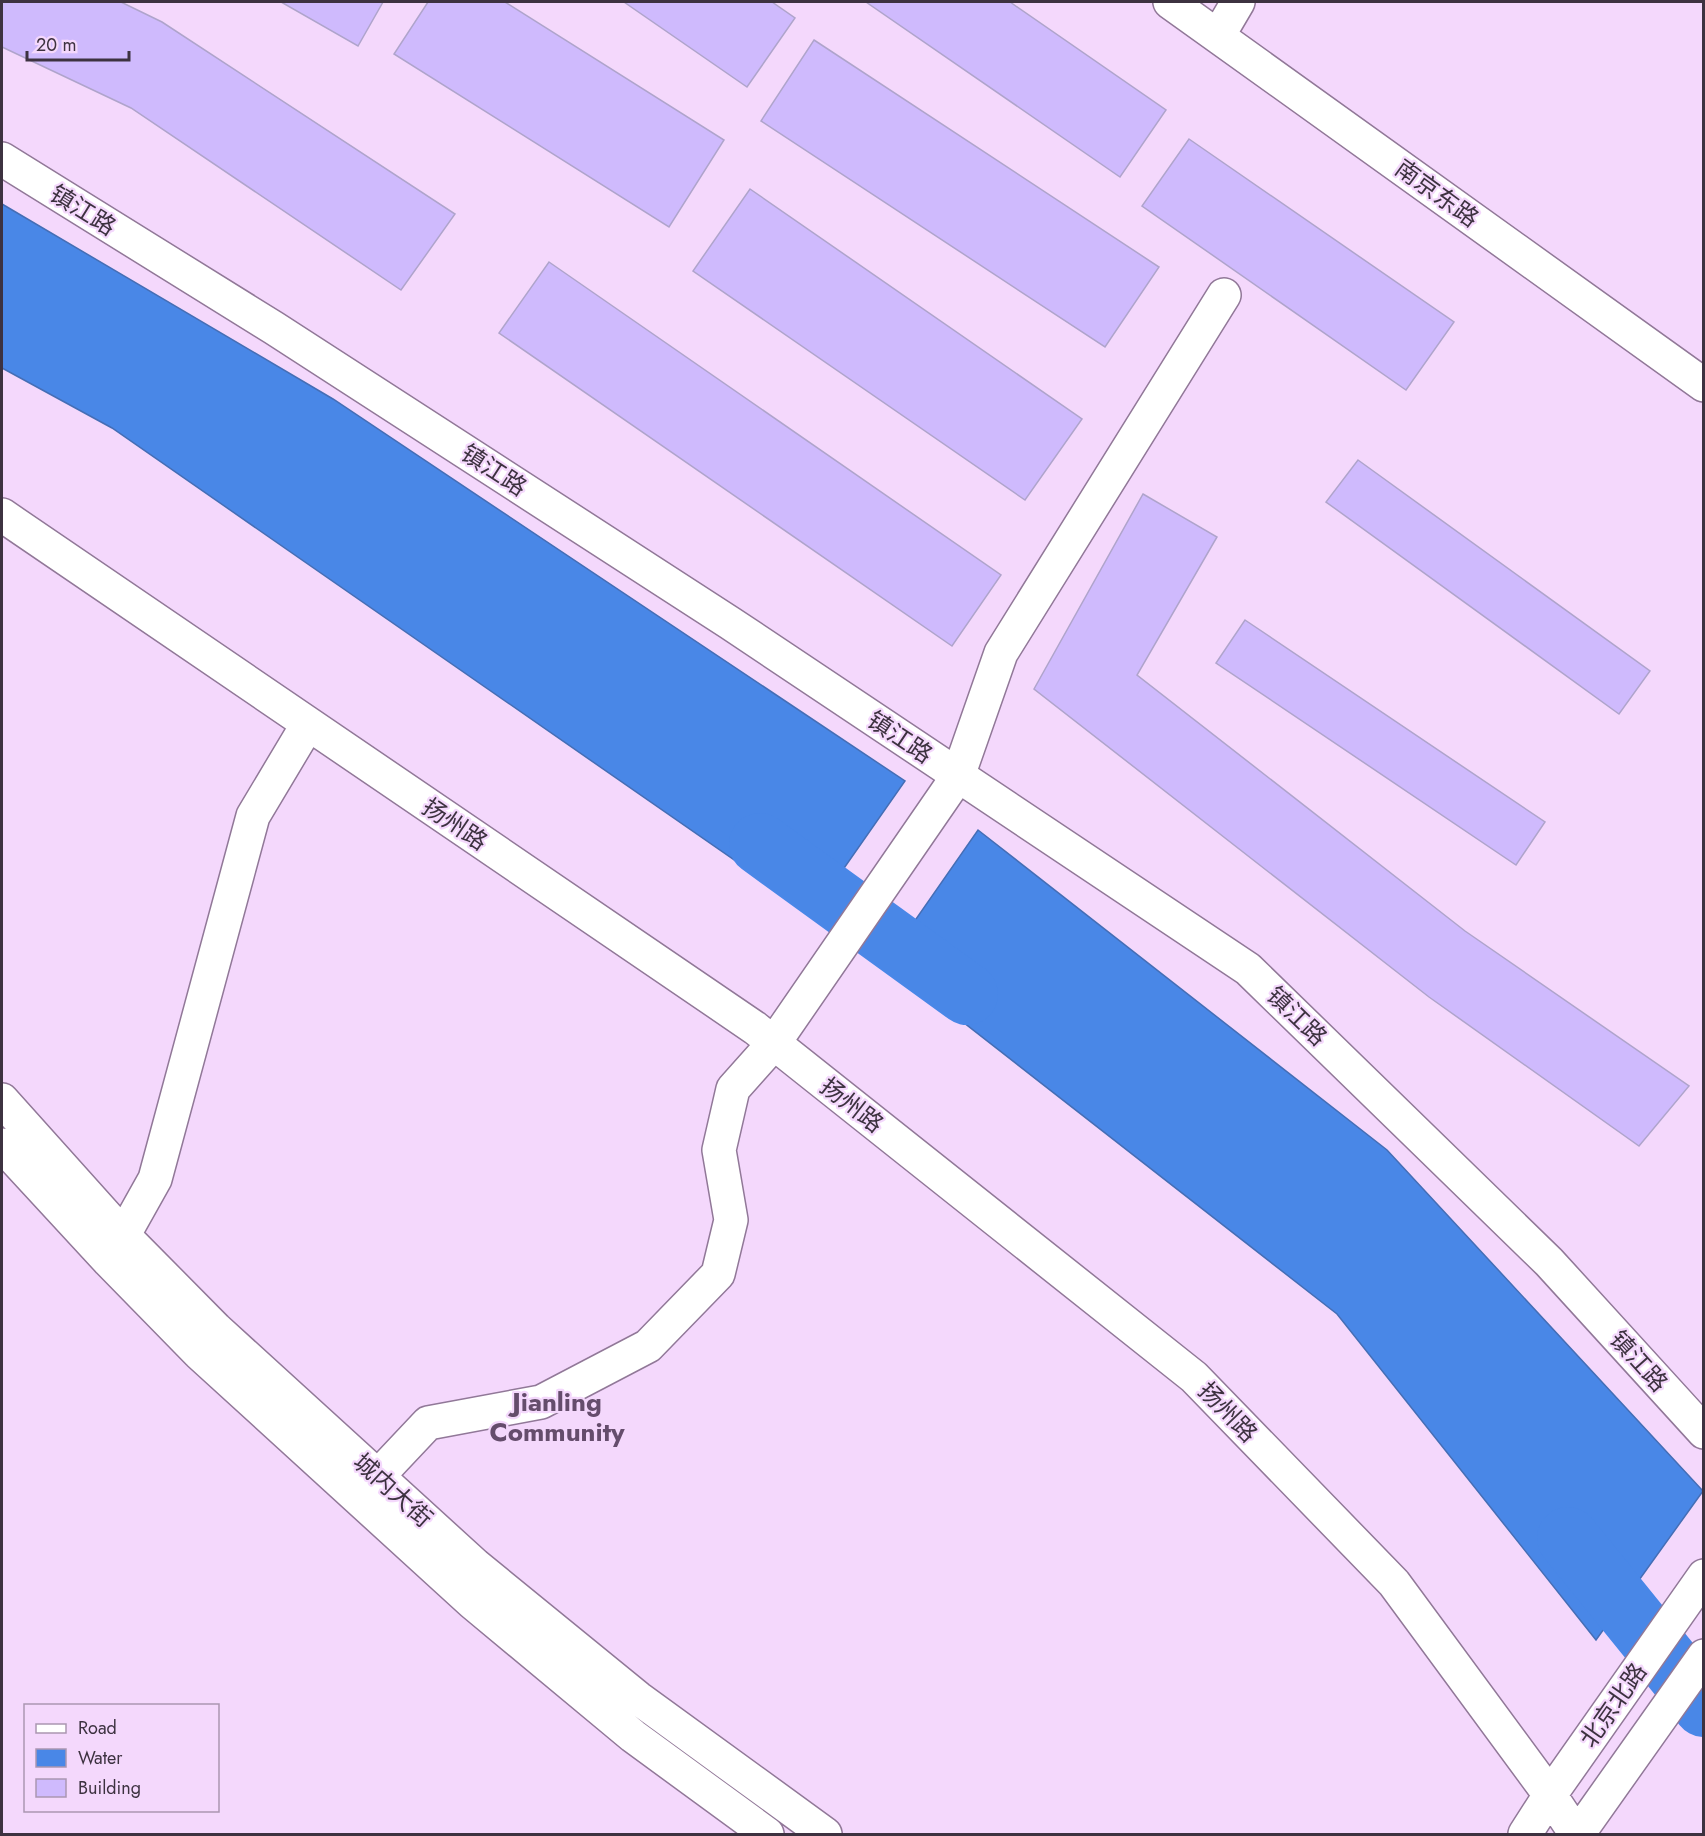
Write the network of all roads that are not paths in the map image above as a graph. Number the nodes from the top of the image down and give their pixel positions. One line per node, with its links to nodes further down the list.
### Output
1 (1170, 2): 3 (street, 南京东路)
2 (1239, 2): 3 (street)
3 (1218, 36): 6 (street, 南京东路)
4 (2, 159): 9 (street, 镇江路)
5 (1224, 295): 9 (street)
6 (1704, 385)
7 (2, 515): 8 (street, 扬州路)
8 (308, 724): 10 (street, 扬州路); 13 (street)
9 (958, 776): 10 (street); 14 (street, 镇江路)
10 (774, 1043): 15 (street); 18 (street, 扬州路)
11 (2, 1100): 13 (street, 城内大街)
12 (2, 1144): 13 (street, 城内大街)
13 (116, 1249): 15 (street, 城内大街); 19 (street, 城内大街)
14 (1704, 1432)
15 (378, 1476): 20 (street, 城内大街)
16 (1704, 1576): 18 (street, 北京北路)
17 (1704, 1656): 23 (street, 北京北路)
18 (1550, 1795): 21 (street); 22 (street, 北京北路); 23 (street, 扬州路)
19 (767, 1834)
20 (825, 1834)
21 (1515, 1834)
22 (1525, 1834)
23 (1577, 1834)

